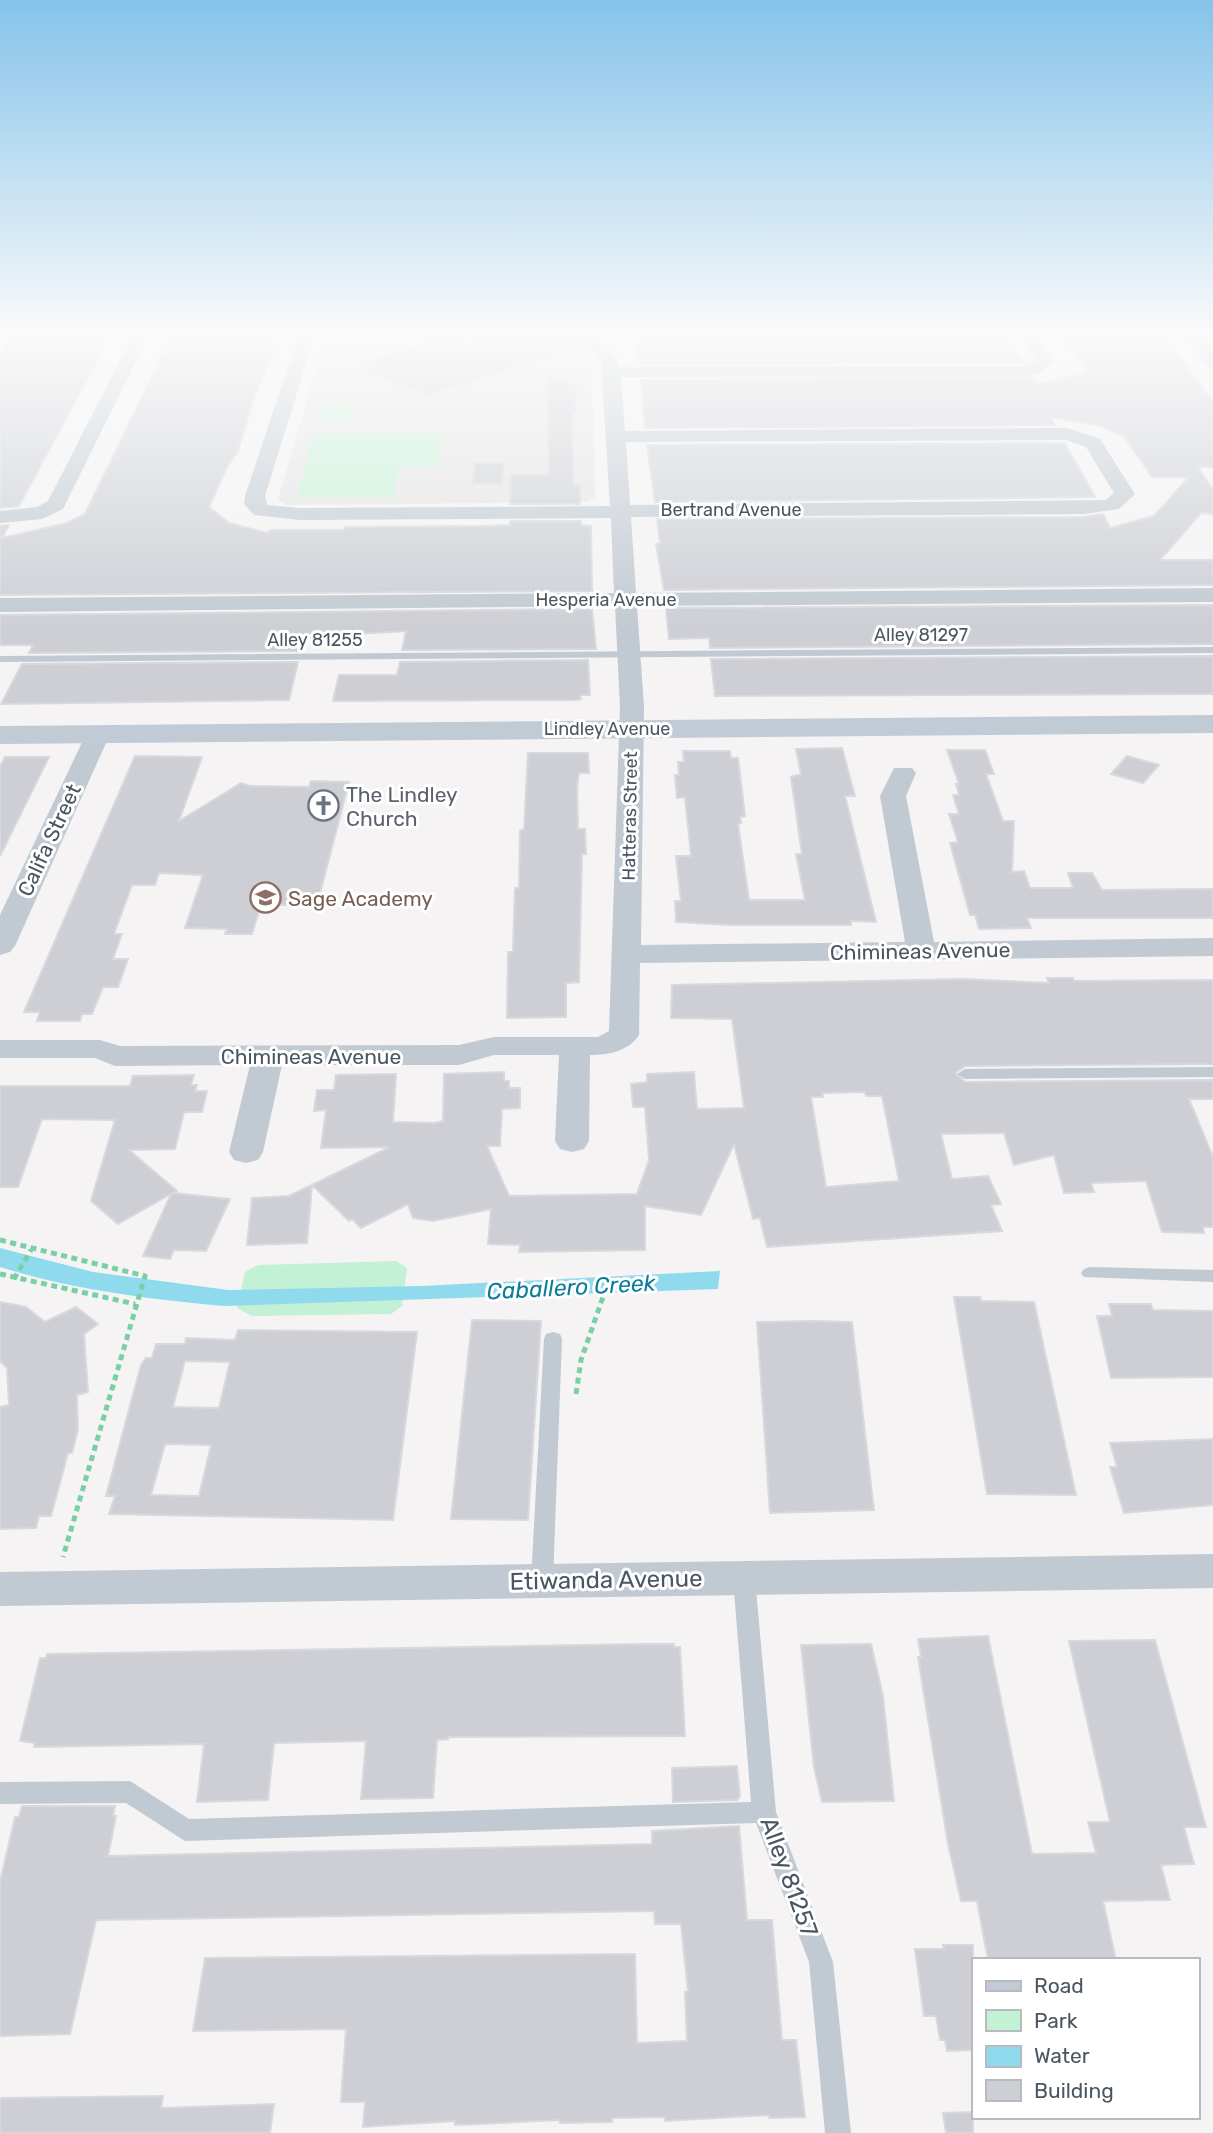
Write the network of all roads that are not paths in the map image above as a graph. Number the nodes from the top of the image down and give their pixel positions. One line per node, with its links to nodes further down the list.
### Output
1 (93, 431): 6 (street)
2 (276, 431): 5 (street, Bertrand Avenue)
3 (616, 431): 4 (street, Hatteras Street)
4 (616, 437): 5 (street, Hatteras Street); 5 (street, Bertrand Avenue)
5 (621, 511): 8 (street, Hatteras Street)
6 (0, 517)
7 (1213, 595): 8 (street, Hesperia Avenue)
8 (626, 599): 9 (street, Hesperia Avenue); 11 (street, Hatteras Street)
9 (0, 605)
10 (1213, 650): 11 (lane, Alley 81297)
11 (630, 654): 12 (lane, Alley 81255); 14 (street, Hatteras Street)
12 (0, 659)
13 (1213, 724): 14 (main road, Lindley Avenue)
14 (632, 729): 15 (main road, Lindley Avenue); 21 (street, Hatteras Street)
15 (98, 734): 16 (main road, Lindley Avenue); 18 (street, Califa Street)
16 (0, 735)
17 (903, 774): 20 (street)
18 (0, 946)
19 (1213, 947): 20 (street, Chimineas Avenue)
20 (921, 951): 21 (street, Chimineas Avenue)
21 (627, 954): 22 (street, Hatteras Street)
22 (621, 1038): 23 (street, Chimineas Avenue)
23 (575, 1047): 25 (street, Chimineas Avenue); 28 (street)
24 (0, 1049): 25 (street, Chimineas Avenue)
25 (268, 1056): 29 (street)
26 (1213, 1072): 27 (lane)
27 (965, 1074)
28 (572, 1141)
29 (246, 1152)
30 (1090, 1273): 31 (lane)
31 (1213, 1276)
32 (553, 1339): 35 (lane)
33 (1213, 1571): 34 (street, Etiwanda Avenue)
34 (744, 1578): 35 (street, Etiwanda Avenue); 38 (lane, Alley 81257)
35 (542, 1581): 36 (street, Etiwanda Avenue)
36 (0, 1589)
37 (0, 1793): 38 (lane)
38 (764, 1812): 39 (lane, Alley 81257)
39 (838, 2133)

